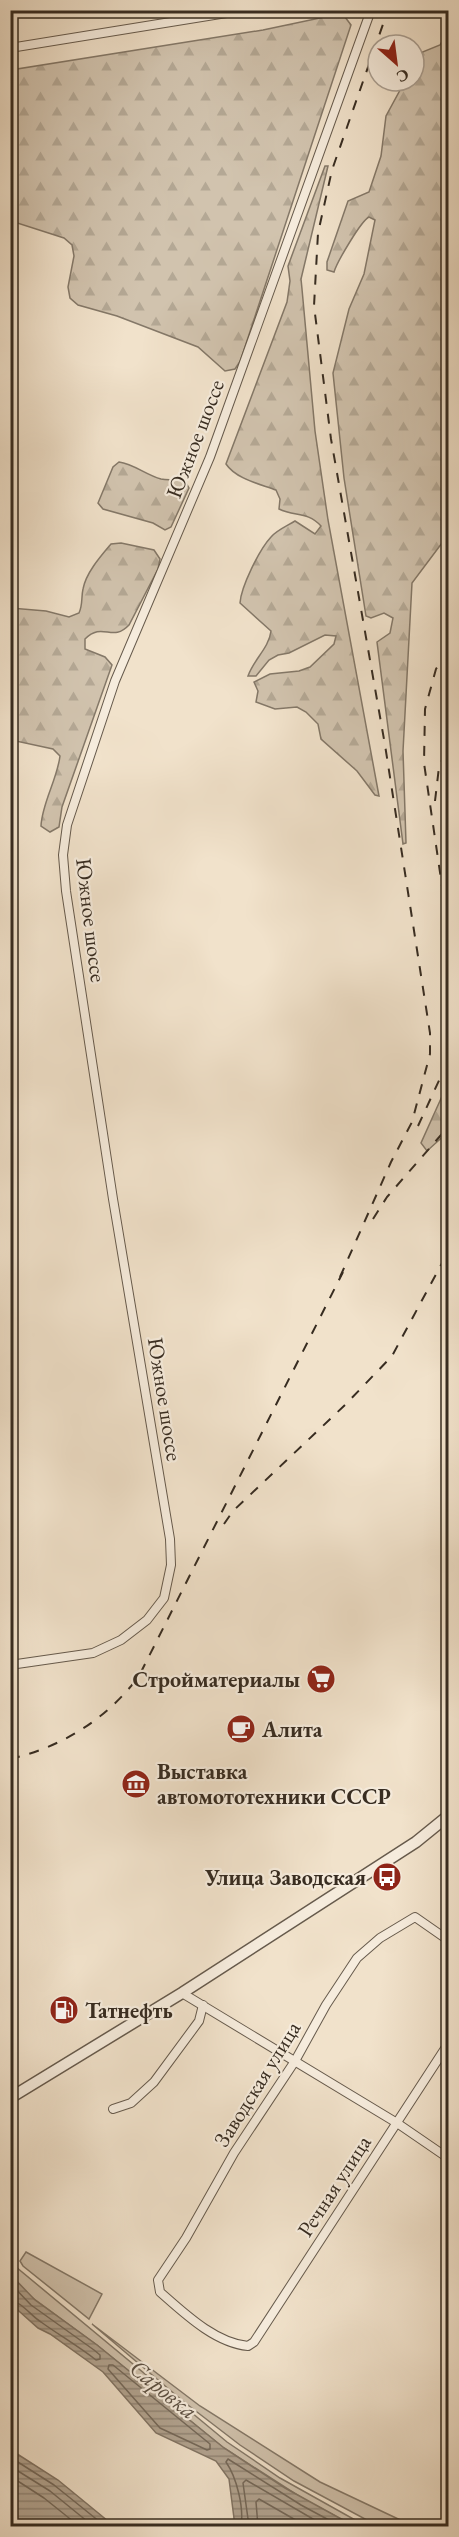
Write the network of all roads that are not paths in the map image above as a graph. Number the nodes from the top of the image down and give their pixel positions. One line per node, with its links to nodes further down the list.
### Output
1 (245, 10): 3 (street)
2 (371, 10): 4 (street, Южное шоссе)
3 (10, 48)
4 (10, 1665)
5 (448, 1815): 7 (street)
6 (448, 1940): 10 (street, Заводская улица)
7 (182, 1993): 8 (street); 11 (street)
8 (203, 2005): 10 (street); 12 (street)
9 (448, 2044): 13 (street, Речная улица)
10 (295, 2061): 13 (street); 15 (street, Заводская улица)
11 (10, 2098)
12 (113, 2109)
13 (397, 2122): 14 (street); 15 (street, Речная улица)
14 (448, 2158)
15 (248, 2346)

